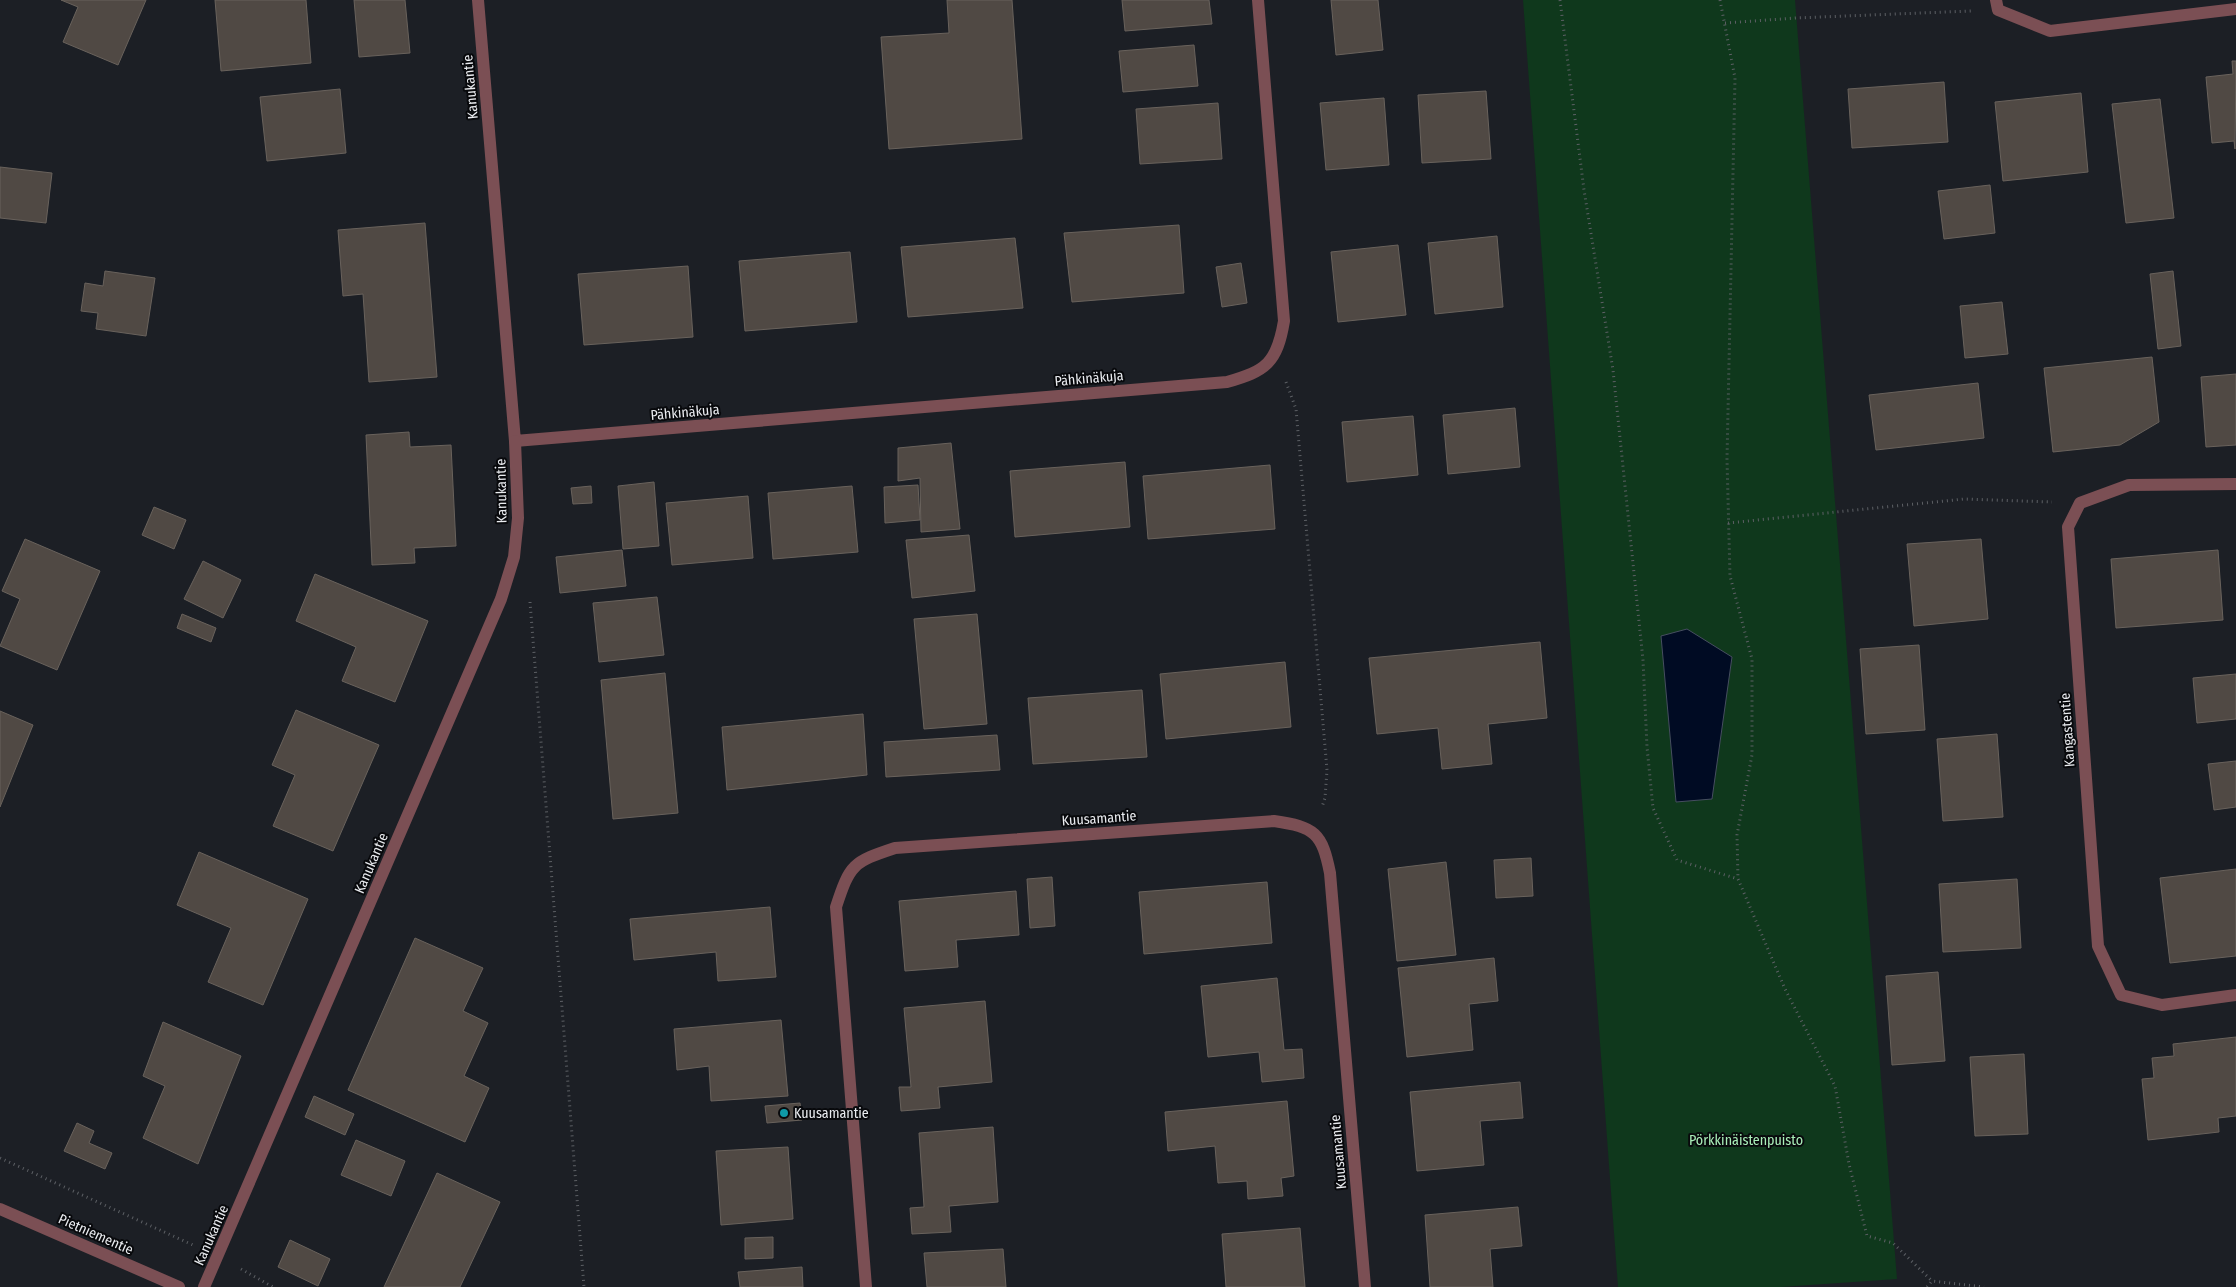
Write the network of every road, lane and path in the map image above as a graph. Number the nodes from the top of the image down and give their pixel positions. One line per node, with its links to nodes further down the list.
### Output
1 (478, 0): 10 (street, Kanukantie)
2 (1258, 0): 8 (street)
3 (1560, 0): 16 (path)
4 (1720, 0): 7 (path)
5 (1997, 5): 6 (street); 7 (path)
6 (2236, 9)
7 (1725, 23): 13 (path)
8 (1271, 361): 9 (street, Pähkinäkuja); 15 (path)
9 (541, 439): 10 (street, Kanukantie)
10 (515, 441): 20 (street, Kanukantie)
11 (2236, 484): 12 (street)
12 (2080, 503): 13 (path); 17 (street, Kangastentie)
13 (1728, 523): 16 (path)
14 (529, 599): 25 (path)
15 (1313, 831): 26 (street, Kuusamantie); 27 (street, Kuusamantie)
16 (1738, 879): 21 (path)
17 (2236, 995)
18 (0, 1158): 20 (path)
19 (0, 1209): 22 (street, Pietniementie)
20 (218, 1256): 23 (street, Kanukantie); 24 (path)
21 (1932, 1281): 28 (path); 29 (path)
22 (179, 1287)
23 (204, 1287)
24 (274, 1287)
25 (584, 1287)
26 (866, 1287)
27 (1365, 1287)
28 (1927, 1287)
29 (1984, 1287)

